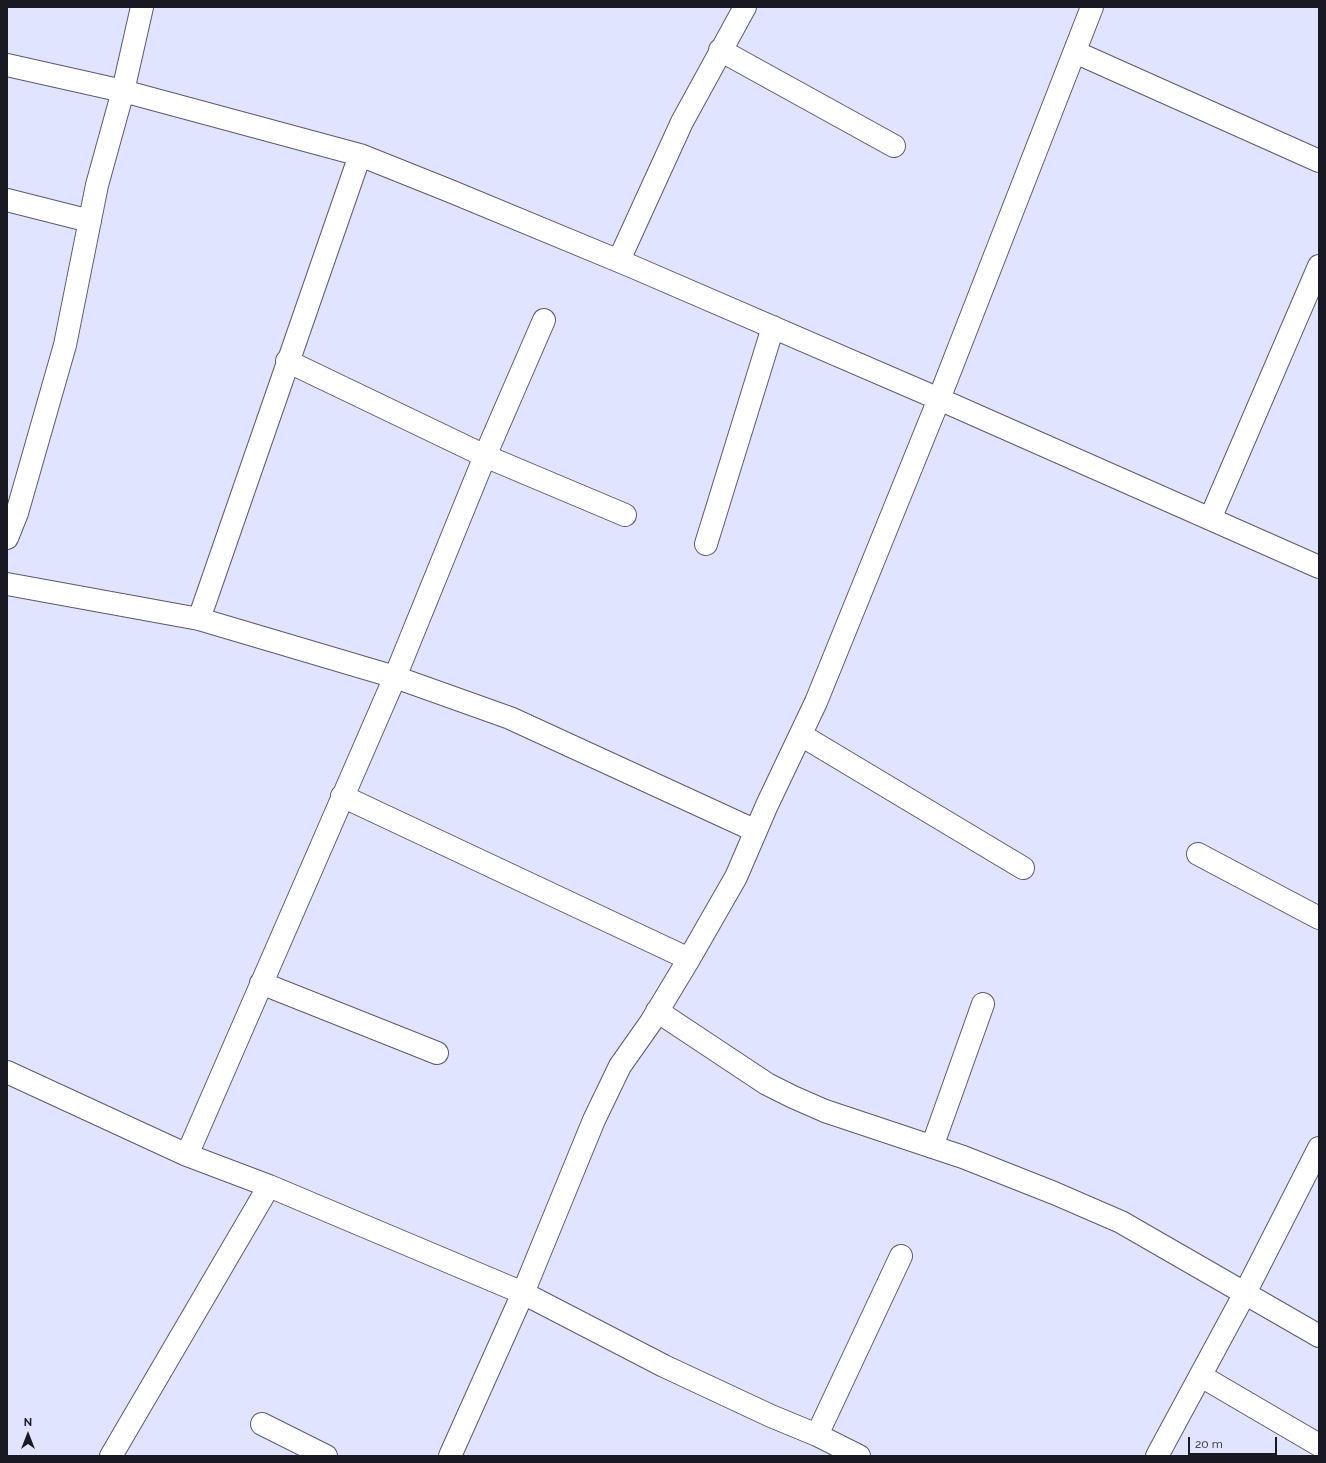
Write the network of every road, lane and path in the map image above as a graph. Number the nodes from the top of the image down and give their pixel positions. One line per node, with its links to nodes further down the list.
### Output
1 (142, 7): 7 (street)
2 (745, 7): 4 (street)
3 (1085, 10): 5 (street)
4 (720, 50): 8 (street); 13 (street)
5 (1075, 52): 10 (street); 18 (street)
6 (7, 65): 7 (street)
7 (123, 91): 9 (street); 12 (street)
8 (894, 146)
9 (360, 155): 13 (street); 17 (street)
10 (1319, 161)
11 (7, 200): 12 (street)
12 (90, 221): 22 (street)
13 (618, 260): 16 (street)
14 (1319, 266): 21 (street)
15 (544, 320): 19 (street)
16 (773, 327): 18 (street); 23 (street)
17 (287, 361): 19 (street); 26 (street)
18 (939, 399): 21 (street); 28 (street)
19 (485, 456): 20 (street); 27 (street)
20 (625, 515)
21 (1210, 519): 24 (street)
22 (7, 538)
23 (706, 544)
24 (1319, 567)
25 (7, 584): 26 (street)
26 (199, 619): 27 (street)
27 (395, 677): 29 (street); 30 (street)
28 (801, 735): 30 (street); 32 (street)
29 (342, 796): 34 (street); 35 (street)
30 (756, 831): 34 (street)
31 (1198, 854): 33 (street)
32 (1023, 868)
33 (1319, 918)
34 (689, 959): 37 (street)
35 (261, 983): 38 (street); 42 (street)
36 (983, 1004): 40 (street)
37 (657, 1011): 40 (street); 45 (street)
38 (437, 1053)
39 (7, 1072): 42 (street)
40 (932, 1147): 46 (street)
41 (1319, 1148): 46 (street)
42 (187, 1155): 43 (street)
43 (269, 1186): 45 (street); 53 (street)
44 (901, 1256): 50 (street)
45 (523, 1293): 50 (street); 52 (street)
46 (1245, 1293): 47 (street); 48 (street)
47 (1319, 1336)
48 (1200, 1376): 51 (street); 56 (street)
49 (262, 1424): 54 (street)
50 (817, 1435): 55 (street)
51 (1319, 1445)
52 (456, 1454)
53 (111, 1456)
54 (326, 1456)
55 (859, 1456)
56 (1158, 1456)

